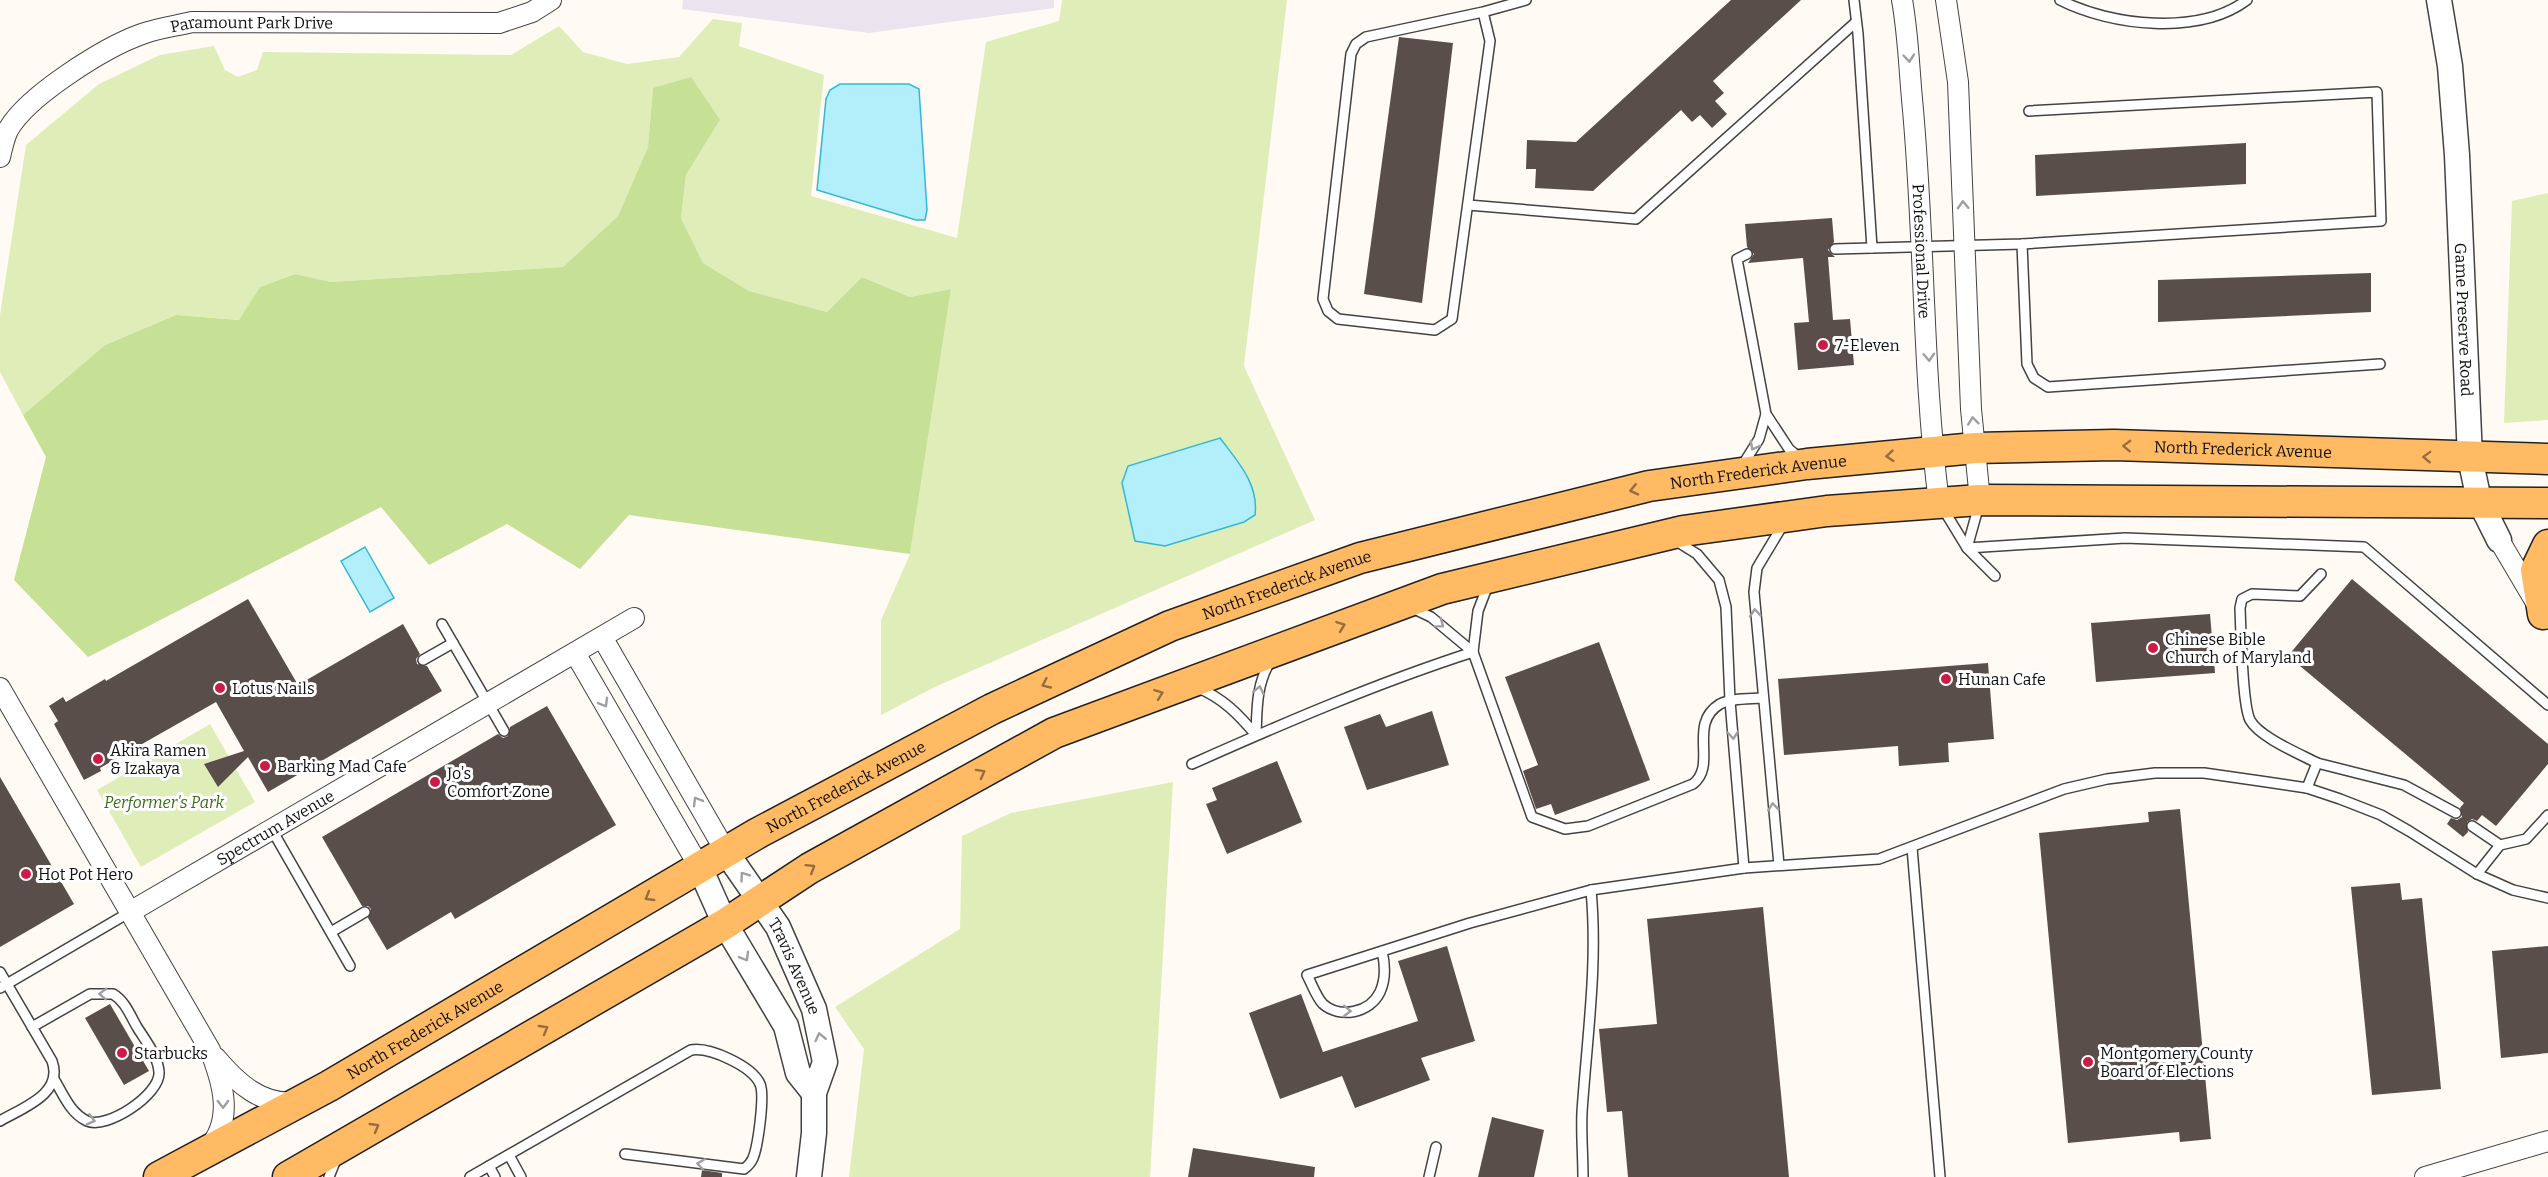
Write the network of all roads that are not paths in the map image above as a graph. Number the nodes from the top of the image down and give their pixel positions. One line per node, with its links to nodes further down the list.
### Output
1 (551, 0): 12 (street, Paramount Park Drive)
2 (1526, 0): 9 (lane)
3 (1854, 0): 10 (lane)
4 (1902, 0): 16 (street, Professional Drive, one-way to 16)
5 (1946, 0): 14 (street, one-way to 5)
6 (2060, 0): 7 (lane)
7 (2247, 0)
8 (2439, 0): 24 (street, Game Preserve Road)
9 (1483, 12): 13 (lane); 13 (lane)
10 (1856, 22): 13 (lane); 17 (lane)
11 (2029, 111): 15 (lane)
12 (0, 157)
13 (1468, 205)
14 (1965, 244): 15 (lane); 16 (lane); 22 (street, one-way to 14)
15 (2022, 244): 20 (lane)
16 (1924, 246): 17 (lane); 23 (street, Professional Drive, one-way to 23)
17 (1872, 248): 18 (lane)
18 (1834, 249)
19 (1747, 254): 21 (lane)
20 (2380, 364)
21 (1766, 414): 26 (lane); 27 (lane, one-way to 27)
22 (1975, 448): 23 (main road, North Frederick Avenue); 24 (main road, North Frederick Avenue, one-way to 22); 28 (street)
23 (1933, 452): 26 (main road, North Frederick Avenue, one-way to 26); 30 (street, Professional Drive)
24 (2470, 458): 25 (main road, North Frederick Avenue); 29 (street, Game Preserve Road)
25 (2548, 459)
26 (1807, 464): 27 (main road, North Frederick Avenue)
27 (1735, 474): 67 (main road, North Frederick Avenue, one-way to 67)
28 (1980, 500): 29 (main road); 30 (main road); 36 (lane)
29 (2480, 500): 31 (main road); 34 (street, Game Preserve Road)
30 (1939, 503): 32 (main road); 36 (lane)
31 (2548, 503)
32 (1788, 517): 33 (main road); 52 (lane, one-way to 32)
33 (1667, 535): 38 (main road); 53 (lane)
34 (2499, 540): 41 (street, Game Preserve Road)
35 (2548, 545): 41 (main road)
36 (1967, 548): 39 (lane); 55 (lane)
37 (2321, 573): 58 (lane)
38 (1493, 576): 40 (main road); 48 (lane)
39 (1995, 576)
40 (1401, 604): 46 (main road, one-way to 40); 48 (lane, one-way to 48)
41 (2545, 617)
42 (634, 618): 44 (street, Spectrum Avenue)
43 (442, 624): 45 (lane)
44 (602, 637): 47 (street, Spectrum Avenue); 67 (street, one-way to 44)
45 (453, 643): 49 (lane); 54 (lane)
46 (1279, 650): 50 (main road); 57 (lane, one-way to 46)
47 (575, 652): 54 (street, Spectrum Avenue); 70 (street, one-way to 70)
48 (1473, 652): 53 (lane); 57 (lane)
49 (423, 660)
50 (1187, 684): 57 (lane); 74 (main road, one-way to 50)
51 (0, 688): 75 (street)
52 (1762, 698): 53 (lane); 68 (lane, one-way to 52)
53 (1730, 701): 69 (lane, one-way to 69)
54 (488, 704): 56 (lane); 64 (street, Spectrum Avenue)
55 (2548, 705)
56 (504, 731)
57 (1256, 735): 59 (lane)
58 (2317, 763): 60 (lane); 61 (lane)
59 (1192, 764)
60 (2307, 789): 66 (lane); 71 (lane)
61 (2456, 813)
62 (2548, 815): 65 (lane)
63 (2472, 826): 65 (lane)
64 (272, 830): 75 (street, Spectrum Avenue); 78 (lane)
65 (2500, 845): 71 (lane)
66 (1911, 848): 68 (lane); 105 (lane)
67 (726, 852): 70 (main road, North Frederick Avenue); 74 (street, Travis Avenue, one-way to 67)
68 (1779, 865): 69 (lane)
69 (1744, 867): 72 (lane)
70 (700, 868): 77 (street, Travis Avenue); 87 (main road, North Frederick Avenue, one-way to 87)
71 (2477, 874): 73 (lane)
72 (1591, 890): 79 (lane); 104 (lane)
73 (2548, 898)
74 (762, 900): 77 (main road); 86 (street, Travis Avenue, one-way to 74)
75 (130, 912): 82 (lane); 84 (street)
76 (365, 912): 78 (lane)
77 (725, 924): 86 (street, Travis Avenue, one-way to 86); 90 (main road, one-way to 77)
78 (331, 932): 80 (lane)
79 (1382, 951): 79 (lane, one-way to 79)
80 (350, 966)
81 (0, 972): 82 (lane)
82 (3, 986): 83 (lane)
83 (32, 1027): 85 (lane); 85 (lane, one-way to 83)
84 (210, 1050): 87 (street); 92 (street, one-way to 92)
85 (54, 1079): 88 (lane)
86 (814, 1093): 102 (street, Travis Avenue)
87 (299, 1102): 92 (main road, North Frederick Avenue)
88 (0, 1121)
89 (2548, 1141): 106 (street)
90 (341, 1147): 97 (main road); 98 (lane)
91 (1436, 1147): 103 (lane)
92 (204, 1153): 96 (main road, North Frederick Avenue)
93 (625, 1154): 94 (lane, one-way to 93)
94 (508, 1155): 95 (lane); 101 (lane)
95 (489, 1166): 99 (lane); 100 (lane)
96 (159, 1177)
97 (288, 1177)
98 (329, 1177)
99 (470, 1177)
100 (495, 1177)
101 (521, 1177)
102 (809, 1177)
103 (1429, 1177)
104 (1583, 1177)
105 (1940, 1177)
106 (2425, 1177)

